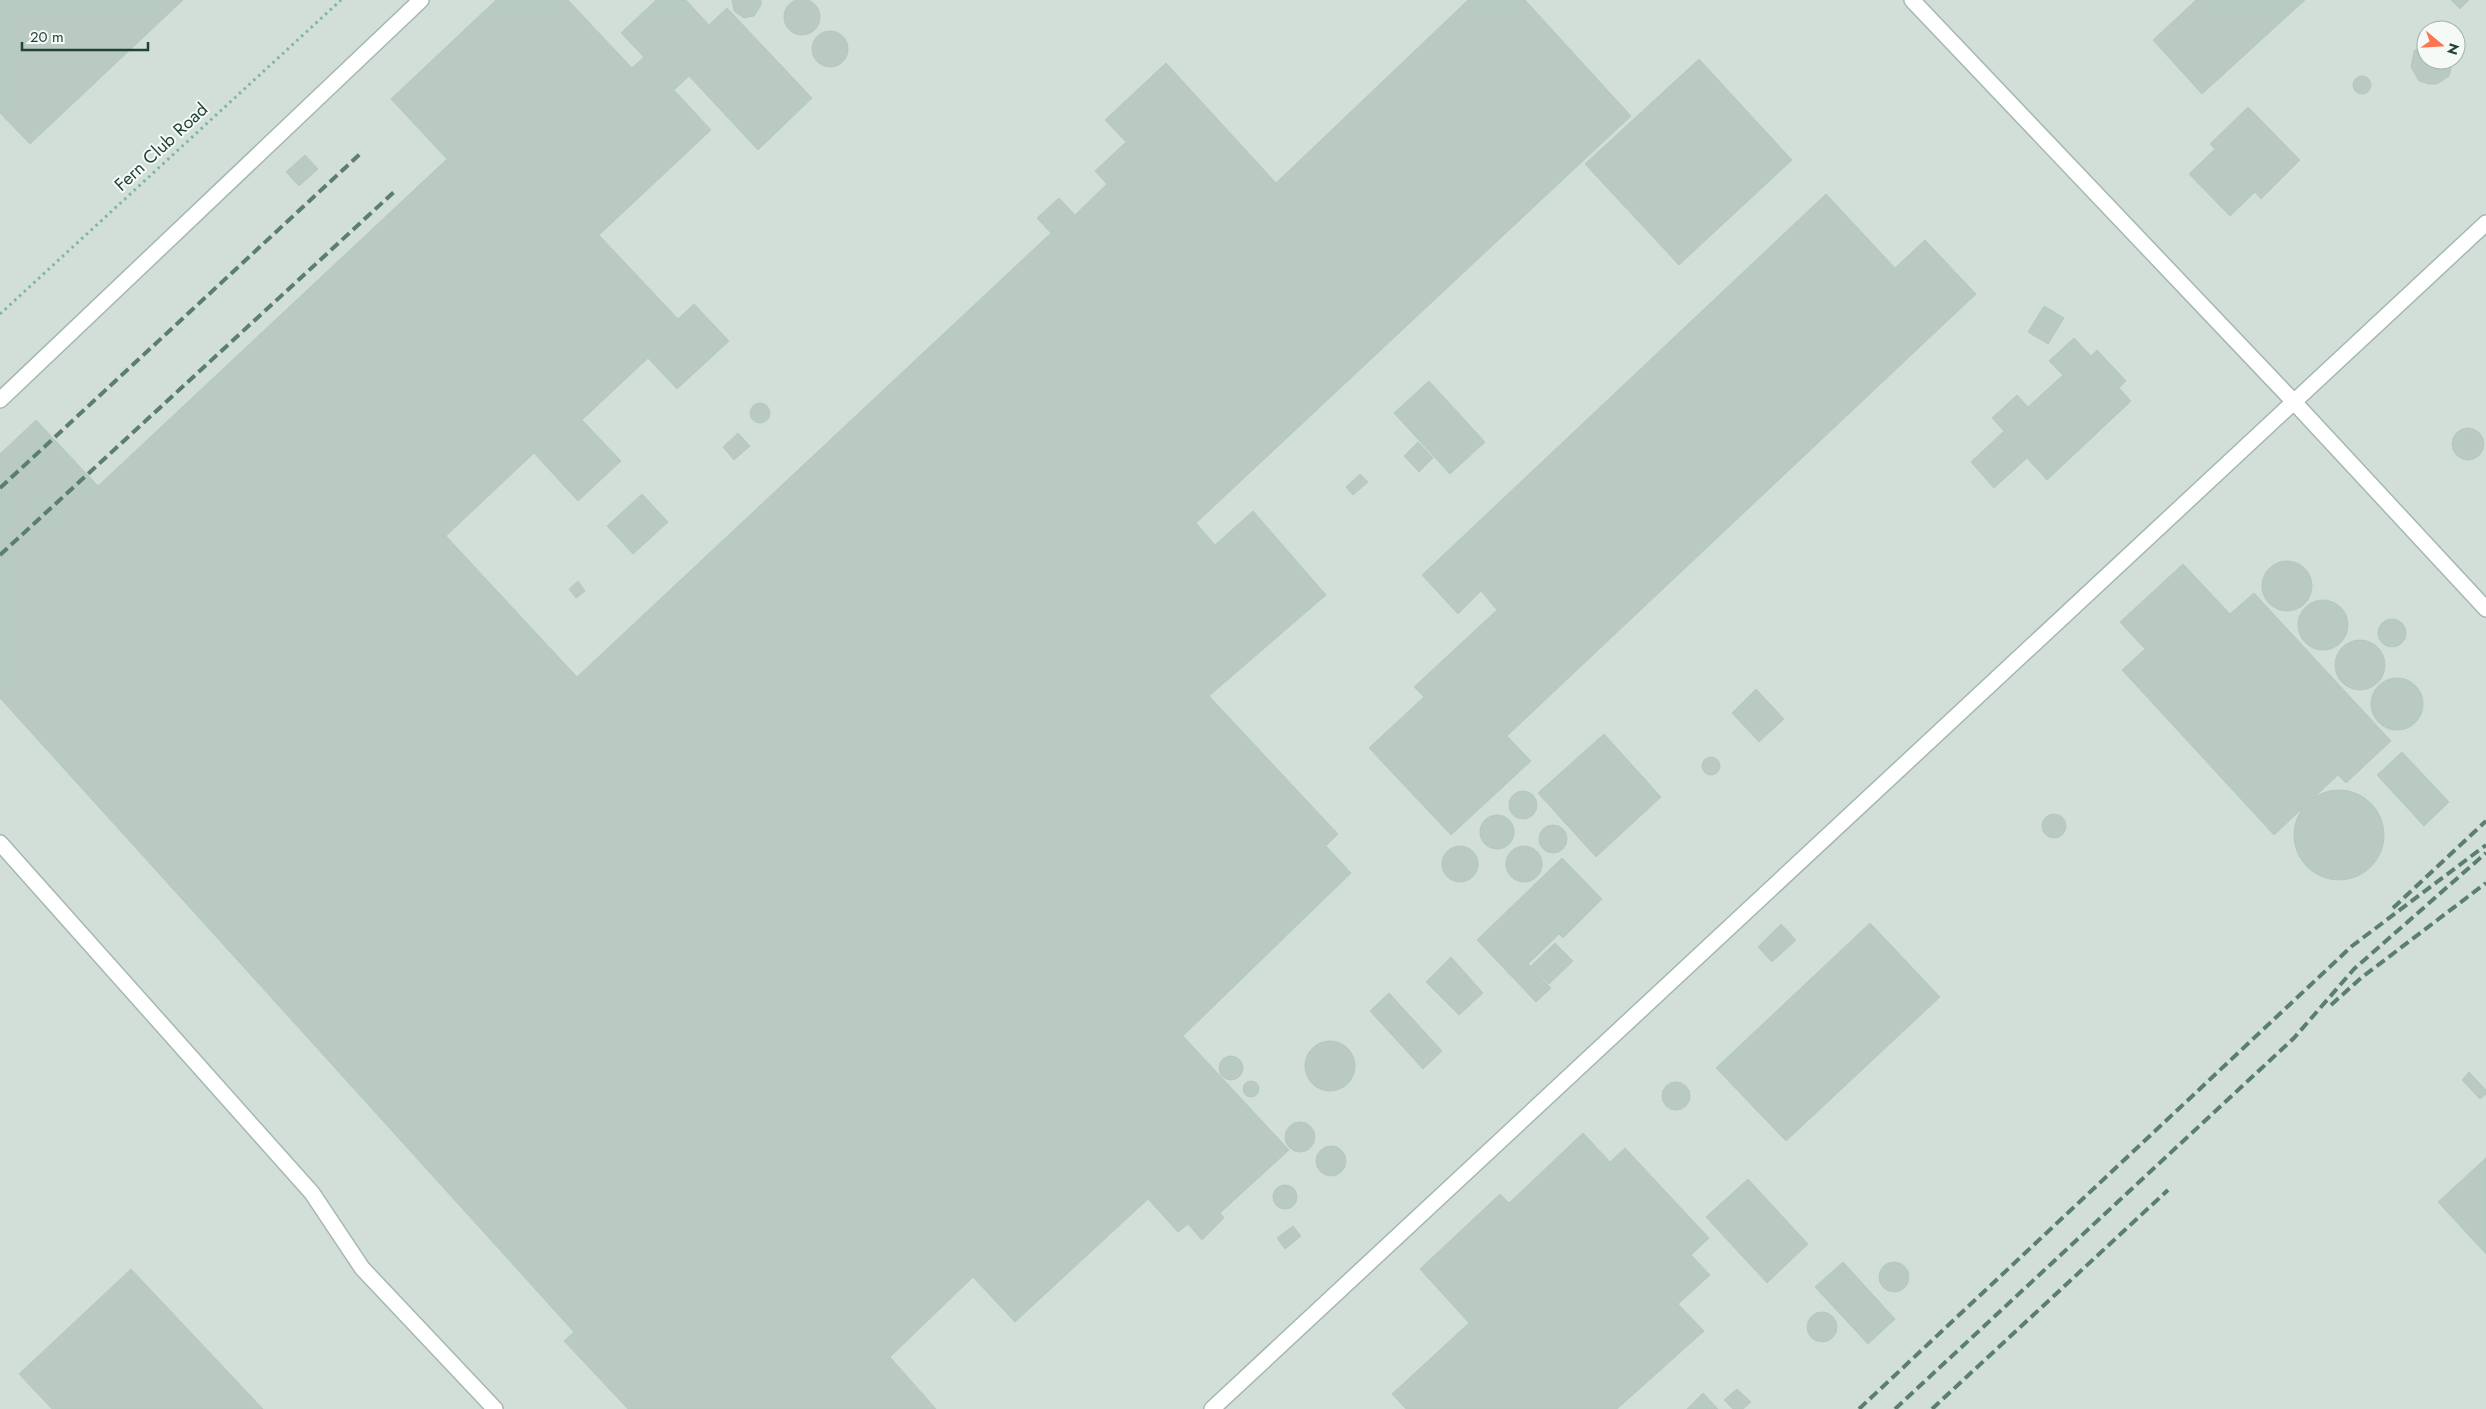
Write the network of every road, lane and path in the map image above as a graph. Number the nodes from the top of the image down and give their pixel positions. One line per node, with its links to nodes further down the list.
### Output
1 (341, 0): 5 (path, Fern Club Road)
2 (421, 0): 6 (lane)
3 (1912, 0): 7 (lane)
4 (2486, 223): 7 (lane)
5 (0, 314)
6 (0, 400)
7 (2294, 402): 8 (lane); 11 (lane)
8 (2486, 609)
9 (0, 843): 10 (lane)
10 (495, 1409)
11 (1212, 1409)

